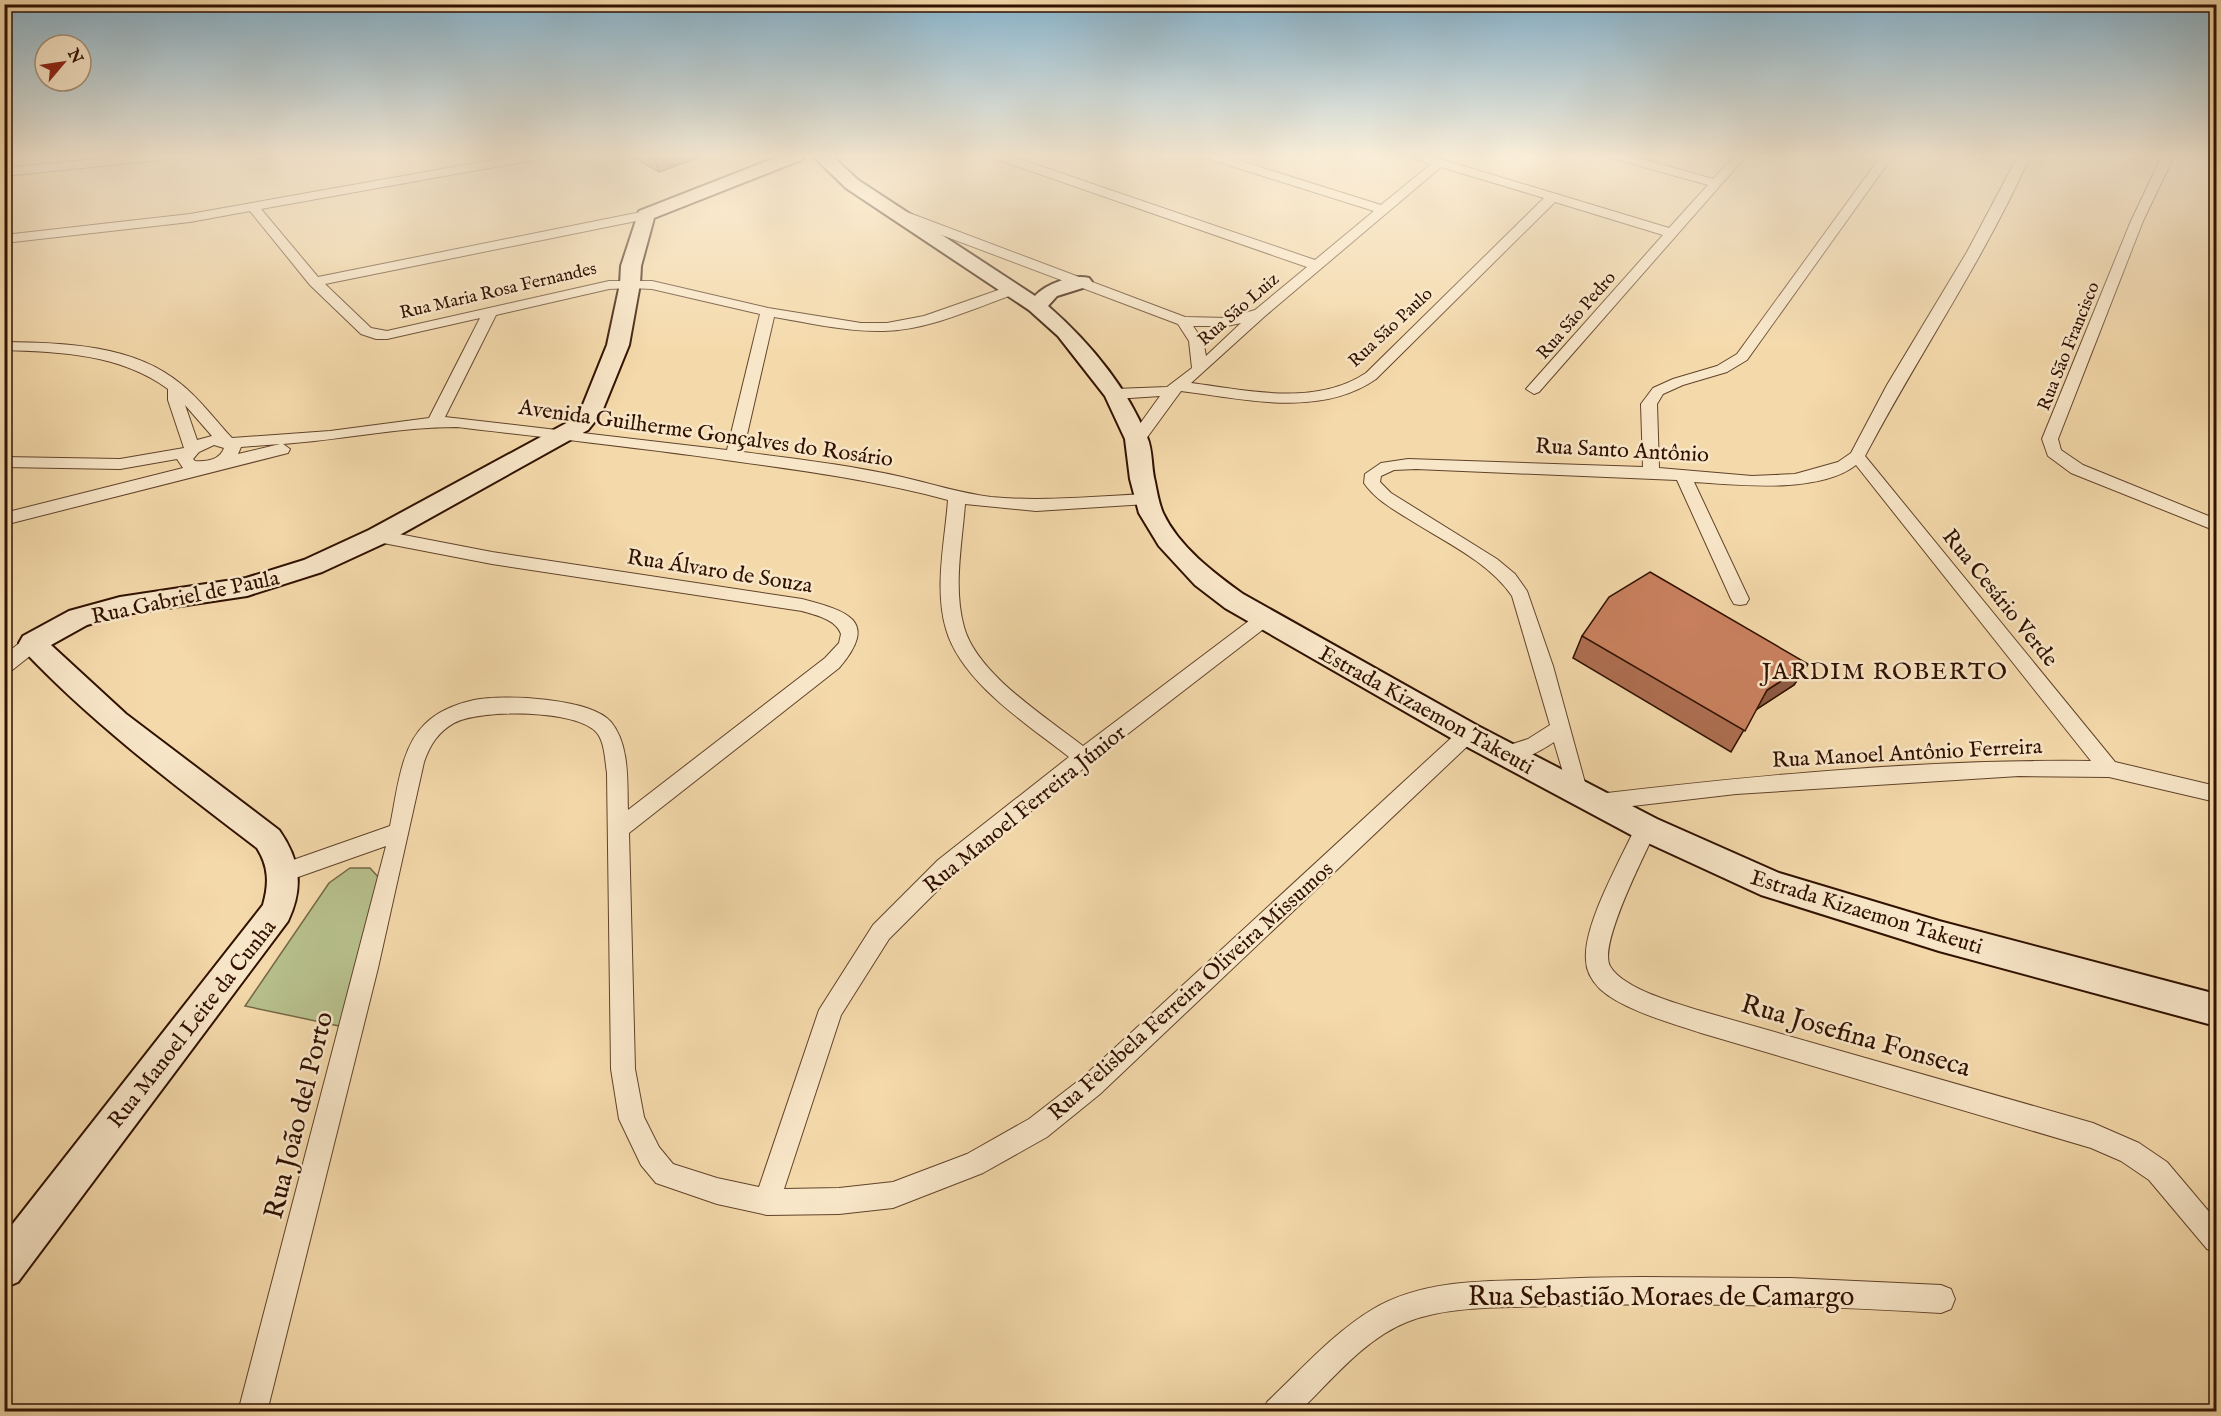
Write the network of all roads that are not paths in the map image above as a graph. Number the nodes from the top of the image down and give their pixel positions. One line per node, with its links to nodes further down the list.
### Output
1 (155, 222): 16 (street)
2 (265, 222): 18 (street, Rua Maria Rosa Fernandes)
3 (611, 222): 18 (street)
4 (644, 222): 20 (street, Rua Gabriel de Paula)
5 (908, 222): 21 (street, Estrada Kizaemon Takeuti)
6 (922, 222): 19 (street)
7 (1191, 222): 17 (street)
8 (1369, 222): 17 (street, Rua São Luiz)
9 (1527, 222): 30 (street, Rua São Paulo)
10 (1637, 222): 15 (street)
11 (1681, 222): 15 (street, Rua São Pedro)
12 (1839, 222): 43 (street)
13 (1990, 222): 39 (street)
14 (2137, 222): 49 (street, Rua São Francisco)
15 (1672, 233): 31 (street, Rua São Pedro)
16 (4, 240)
17 (1318, 266): 24 (street, Rua São Luiz)
18 (315, 282): 25 (street, Rua Maria Rosa Fernandes)
19 (1082, 282): 22 (street); 26 (street)
20 (630, 284): 23 (street, Rua Maria Rosa Fernandes); 25 (street, Rua Maria Rosa Fernandes); 34 (street, Rua Gabriel de Paula)
21 (1012, 290): 22 (street, Estrada Kizaemon Takeuti); 23 (street, Rua Maria Rosa Fernandes)
22 (1036, 306): 32 (street, Estrada Kizaemon Takeuti)
23 (768, 312): 38 (street)
24 (1260, 313): 26 (street); 28 (street, Rua São Luiz)
25 (489, 314): 33 (street)
26 (1183, 321): 28 (street)
27 (4, 346): 29 (street)
28 (1200, 369): 30 (street, Rua São Luiz)
29 (176, 387): 37 (street); 40 (street)
30 (1174, 389): 32 (street); 36 (street, Rua São Luiz)
31 (1534, 389)
32 (1115, 394): 36 (street, Estrada Kizaemon Takeuti)
33 (435, 422): 34 (street, Avenida Guilherme Gonçalves do Rosário); 35 (street, Avenida Guilherme Gonçalves do Rosário)
34 (563, 435): 38 (street, Avenida Guilherme Gonçalves do Rosário); 50 (street, Rua Gabriel de Paula)
35 (330, 436): 37 (street, Avenida Guilherme Gonçalves do Rosário); 40 (street, Avenida Guilherme Gonçalves do Rosário)
36 (1137, 439): 47 (street, Estrada Kizaemon Takeuti)
37 (228, 442): 40 (street, Avenida Guilherme Gonçalves do Rosário); 40 (street)
38 (734, 455): 46 (street, Avenida Guilherme Gonçalves do Rosário)
39 (1857, 456): 44 (street, Rua Santo Antônio); 59 (street, Rua Cesário Verde)
40 (198, 460): 42 (street, Avenida Guilherme Gonçalves do Rosário); 45 (street)
41 (4, 462): 42 (street, Avenida Guilherme Gonçalves do Rosário)
42 (115, 464): 45 (street)
43 (1651, 473): 44 (street, Rua Santo Antônio); 55 (street, Rua Santo Antônio)
44 (1683, 476): 51 (street)
45 (108, 492): 48 (street)
46 (957, 497): 47 (street, Avenida Guilherme Gonçalves do Rosário); 58 (street)
47 (1147, 499): 52 (street, Estrada Kizaemon Takeuti)
48 (4, 519)
49 (2217, 525)
50 (378, 536): 53 (street, Rua Gabriel de Paula); 63 (street, Rua Álvaro de Souza)
51 (1740, 599)
52 (1264, 619): 56 (street, Estrada Kizaemon Takeuti); 58 (street, Rua Manoel Ferreira Júnior)
53 (33, 643): 54 (street, Rua Gabriel de Paula); 65 (street)
54 (4, 666)
55 (1561, 728): 57 (street); 61 (street, Rua Santo Antônio)
56 (1468, 734): 57 (street, Estrada Kizaemon Takeuti); 67 (street, Rua Felisbela Ferreira Oliveira Missumos)
57 (1507, 754): 61 (street, Estrada Kizaemon Takeuti)
58 (1083, 757): 67 (street, Rua Manoel Ferreira Júnior)
59 (2109, 769): 60 (street, Rua Manoel Antônio Ferreira); 61 (street, Rua Manoel Antônio Ferreira)
60 (2217, 794)
61 (1588, 796): 62 (street, Estrada Kizaemon Takeuti)
62 (1646, 828): 66 (street, Estrada Kizaemon Takeuti); 68 (street, Rua Josefina Fonseca)
63 (619, 829): 64 (street, Rua Felisbela Ferreira Oliveira Missumos); 67 (street, Rua Felisbela Ferreira Oliveira Missumos)
64 (399, 832): 65 (street); 71 (street, Rua João del Porto)
65 (284, 873): 69 (street, Rua Manoel Leite da Cunha)
66 (2217, 1010)
67 (766, 1202)
68 (2217, 1240)
69 (4, 1268)
70 (1941, 1299): 72 (street, Rua Sebastião Moraes de Camargo)
71 (252, 1412)
72 (1277, 1412)

